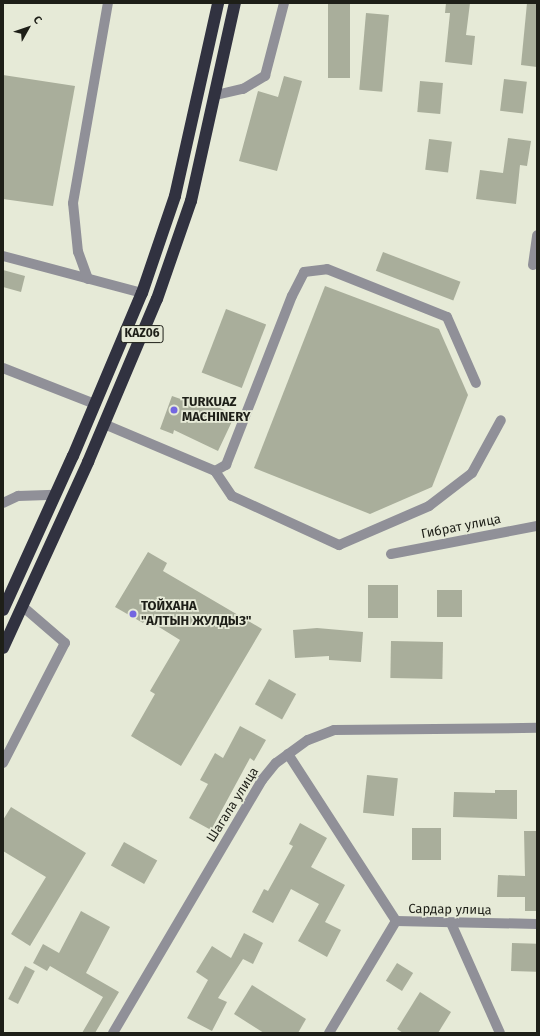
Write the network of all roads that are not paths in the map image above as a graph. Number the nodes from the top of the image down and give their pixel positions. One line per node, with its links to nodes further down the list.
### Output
1 (108, 3): 9 (street)
2 (218, 3): 10 (highway, KАZ06)
3 (235, 3): 5 (highway, KАZ06)
4 (284, 3): 5 (street)
5 (216, 95): 15 (highway, KАZ06)
6 (537, 235): 8 (street)
7 (3, 256): 9 (street)
8 (533, 265)
9 (88, 279): 10 (street)
10 (142, 293): 13 (highway, KАZ06)
11 (3, 368): 13 (street)
12 (476, 383): 16 (street)
13 (95, 404): 17 (highway, KАZ06)
14 (501, 420): 16 (street)
15 (104, 424): 16 (street); 21 (highway, KАZ06)
16 (215, 471)
17 (56, 495): 18 (street); 22 (highway, KАZ06)
18 (3, 503)
19 (537, 526): 20 (street, Гибрат улица)
20 (391, 554)
21 (22, 606): 23 (highway, KАZ06); 26 (street)
22 (3, 610)
23 (3, 648)
24 (537, 728): 25 (street, Шагала улица)
25 (288, 754): 27 (street); 30 (street, Шагала улица)
26 (3, 763)
27 (396, 921): 28 (street, Сардар улица); 31 (street, Сардар улица)
28 (451, 923): 29 (street, Сардар улица); 32 (street)
29 (537, 924)
30 (113, 1033)
31 (329, 1033)
32 (500, 1033)

